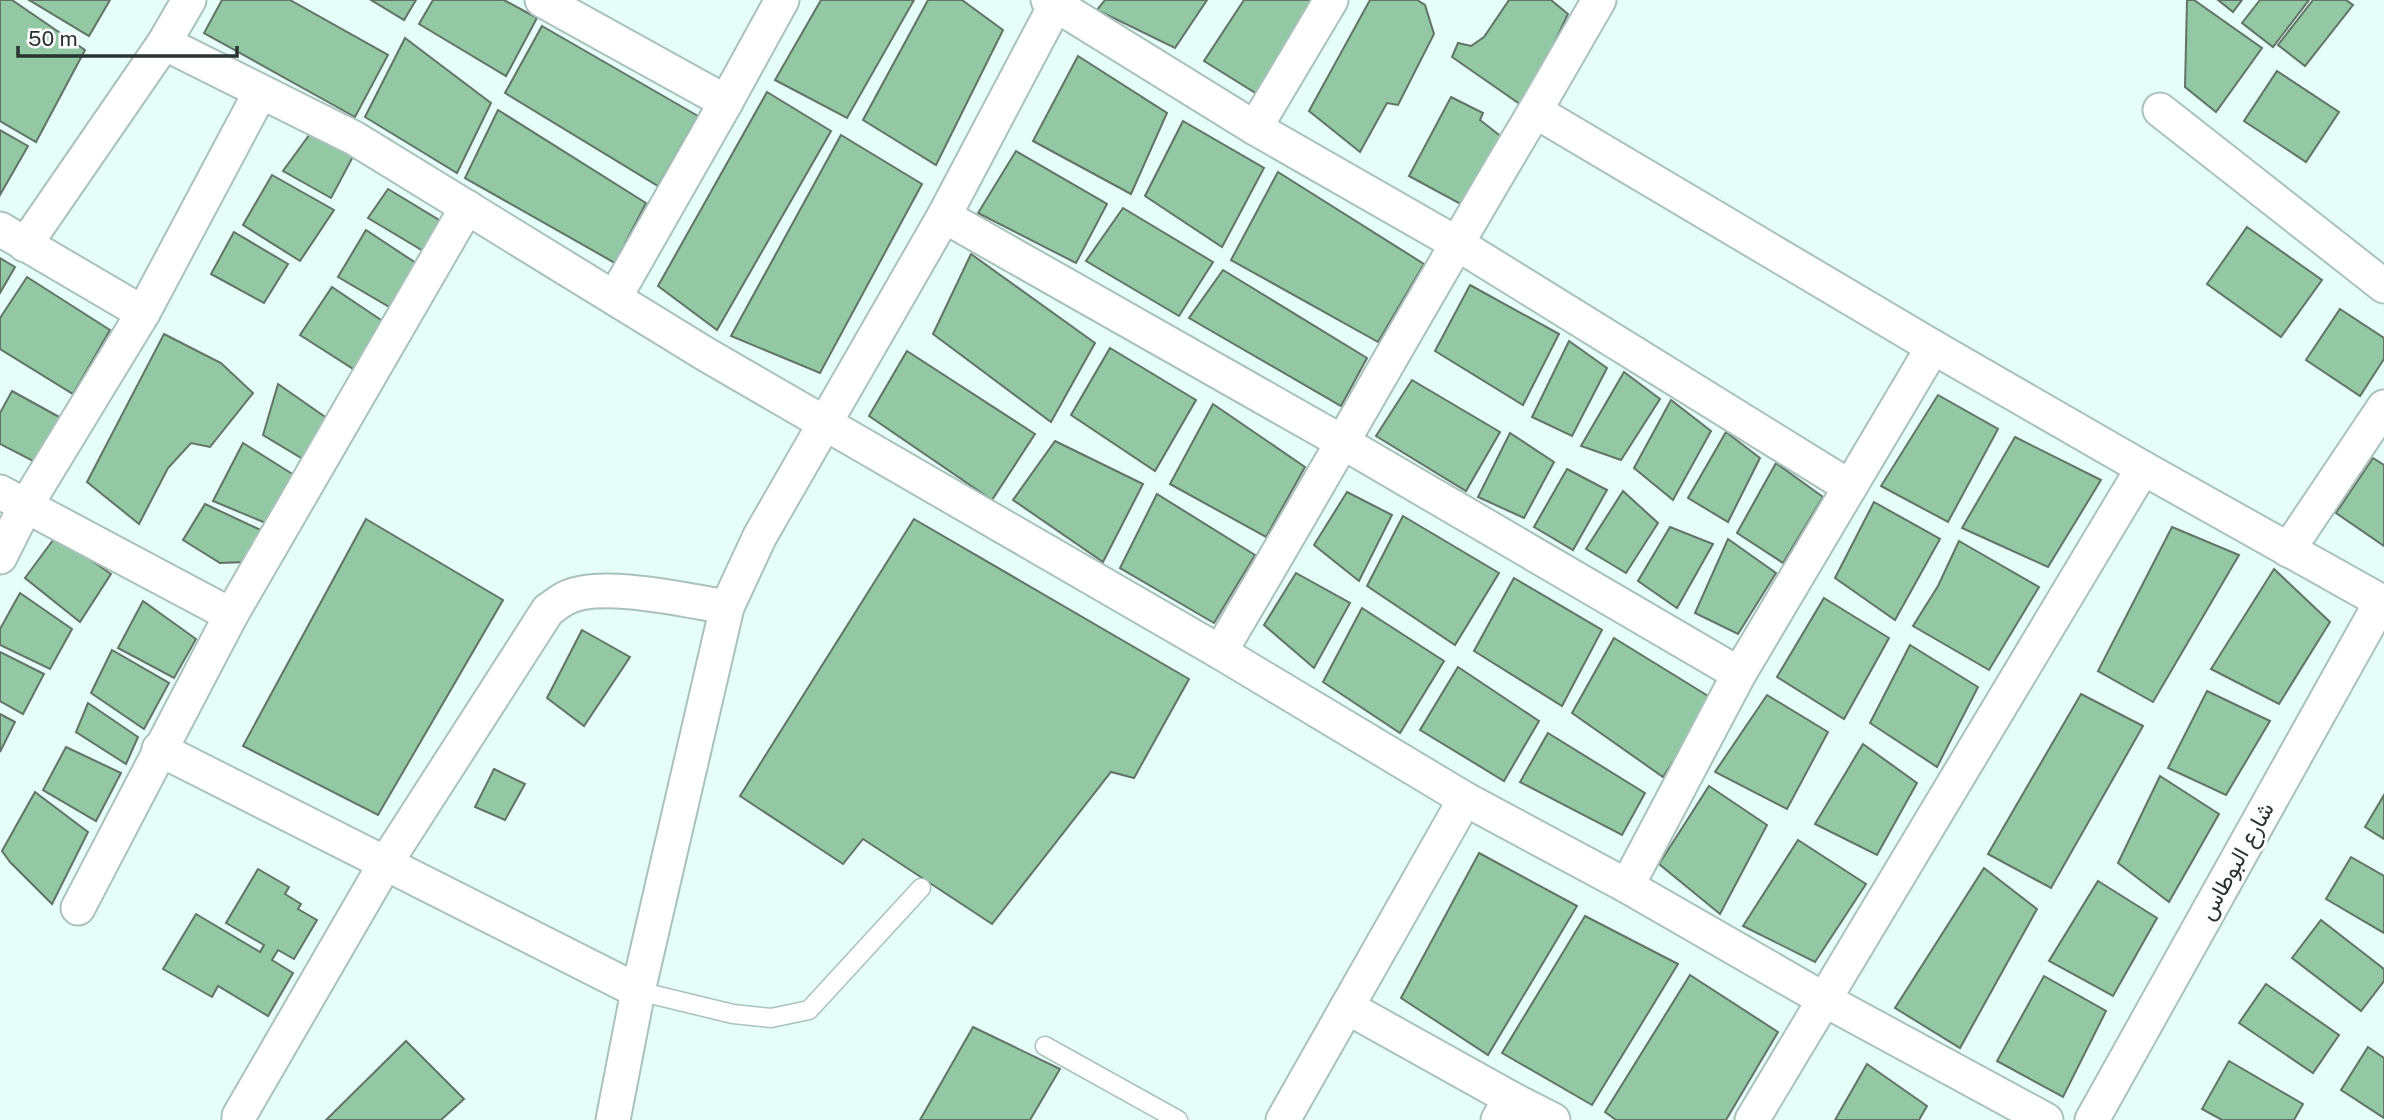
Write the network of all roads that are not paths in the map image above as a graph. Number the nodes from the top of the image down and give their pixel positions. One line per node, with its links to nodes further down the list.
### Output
1 (189, 0): 7 (street)
2 (542, 0): 9 (street)
3 (782, 0): 9 (street)
4 (1331, 0): 12 (street)
5 (1599, 0): 11 (street)
6 (1054, 1): 12 (street); 14 (street)
7 (164, 43): 8 (street); 15 (street)
8 (260, 93): 13 (street); 19 (street)
9 (726, 102): 18 (street)
10 (2160, 110): 17 (street)
11 (1535, 111): 16 (street); 20 (street)
12 (1255, 128): 16 (street)
13 (467, 206): 18 (street); 31 (street)
14 (944, 215): 22 (street); 23 (street)
15 (13, 237): 19 (street)
16 (1456, 243): 23 (street); 25 (street)
17 (2384, 286)
18 (615, 297): 22 (street)
19 (143, 313): 26 (street)
20 (1933, 347): 24 (street); 25 (street)
21 (2384, 407): 27 (street)
22 (823, 423): 30 (street); 32 (street)
23 (1344, 443): 32 (street); 33 (street)
24 (2143, 468): 27 (street); 41 (street)
25 (1850, 487): 33 (street)
26 (13, 500): 28 (street); 31 (street)
27 (2288, 550): 29 (street)
28 (0, 556)
29 (2383, 602): 52 (street, شارع البوطاس)
30 (727, 607): 36 (street); 40 (street)
31 (231, 615): 34 (street)
32 (1220, 652): 35 (street)
33 (1739, 674): 37 (street)
34 (159, 749): 36 (street); 39 (street)
35 (1465, 799): 37 (street); 42 (street)
36 (385, 864): 40 (street); 45 (street)
37 (1628, 886): 41 (street)
38 (921, 888): 40 (lane)
39 (78, 908)
40 (638, 991): 46 (street)
41 (1825, 1000): 50 (street); 51 (street)
42 (1347, 1007): 44 (street); 48 (street)
43 (1045, 1046): 47 (lane)
44 (1504, 1109): 49 (street)
45 (239, 1120)
46 (613, 1120)
47 (1178, 1120)
48 (1283, 1120)
49 (1553, 1120)
50 (1752, 1120)
51 (2046, 1120)
52 (2092, 1120)

